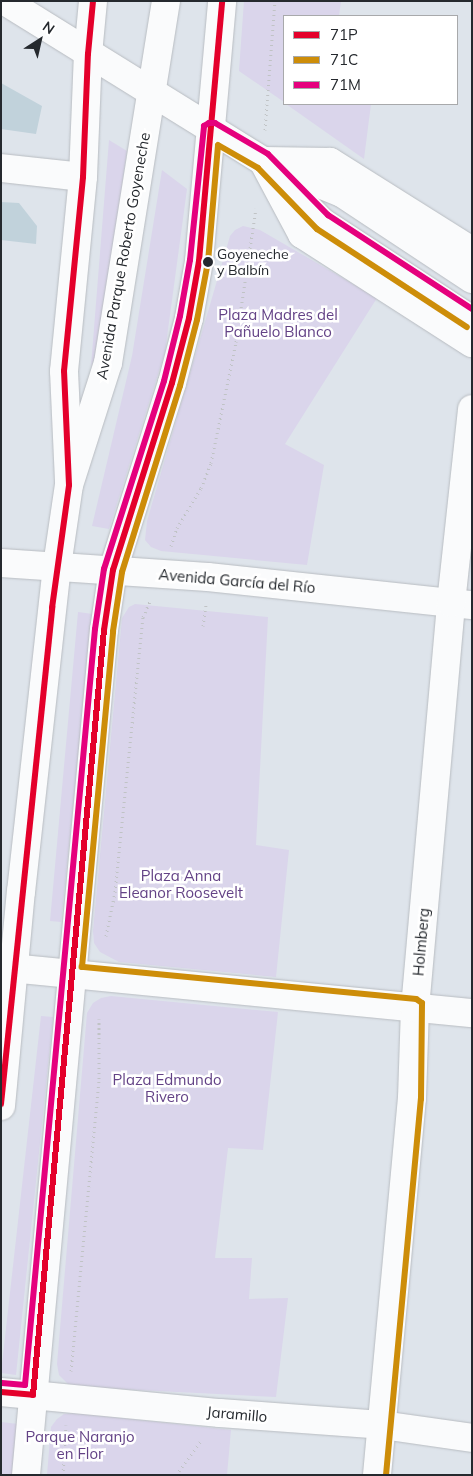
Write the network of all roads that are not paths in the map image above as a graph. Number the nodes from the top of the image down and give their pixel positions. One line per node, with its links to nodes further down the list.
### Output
1 (5, 1): 5 (street)
2 (93, 1): 5 (street)
3 (166, 1): 6 (street, Avenida Parque Roberto Goyeneche)
4 (222, 1): 7 (street)
5 (88, 54): 6 (street); 10 (street)
6 (152, 95): 7 (street); 16 (street, Avenida Parque Roberto Goyeneche)
7 (211, 131): 8 (street); 19 (street)
8 (263, 162): 11 (street); 12 (street); 13 (street); 14 (street)
9 (1, 168): 10 (street)
10 (83, 177): 16 (street)
11 (472, 251)
12 (472, 279)
13 (472, 320)
14 (472, 343)
15 (472, 409): 20 (street, Holmberg)
16 (69, 485): 18 (street, Avenida Parque Roberto Goyeneche)
17 (1, 563): 18 (street, Avenida García del Río)
18 (56, 566): 19 (street, Avenida García del Río); 21 (street, Avenida Parque Roberto Goyeneche)
19 (113, 570): 20 (street, Avenida García del Río); 22 (street)
20 (461, 604): 23 (street, Holmberg)
21 (8, 968): 22 (street); 25 (street, Avenida Parque Roberto Goyeneche)
22 (72, 974): 23 (street); 27 (street)
23 (415, 1008): 24 (street); 28 (street, Holmberg)
24 (472, 1013)
25 (1, 1106)
26 (1, 1392): 27 (street, Jaramillo)
27 (33, 1395): 28 (street, Jaramillo); 30 (street)
28 (382, 1425): 29 (street, Jaramillo); 31 (street, Holmberg)
29 (472, 1438)
30 (26, 1475)
31 (377, 1475)

